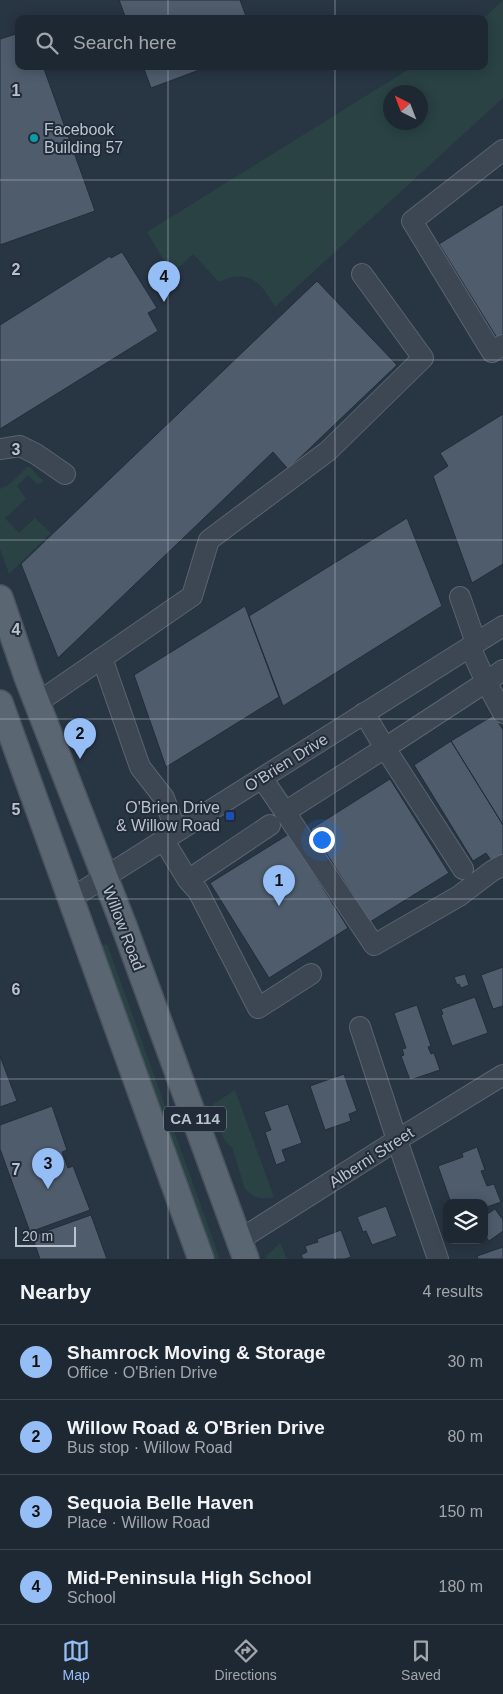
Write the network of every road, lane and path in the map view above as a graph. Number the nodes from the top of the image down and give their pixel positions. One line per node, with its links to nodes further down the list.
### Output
1 (503, 150): 3 (street)
2 (362, 274): 10 (street)
3 (503, 345)
4 (0, 449): 5 (street)
5 (65, 474)
6 (0, 598): 14 (main road, Willow Road / CA 114)
7 (460, 598): 9 (street)
8 (503, 626): 9 (street, O'Brien Drive)
9 (473, 645): 12 (street); 15 (street, O'Brien Drive)
10 (102, 658): 14 (street); 20 (street)
11 (503, 670): 12 (street)
12 (486, 682): 16 (street); 17 (street)
13 (0, 703): 25 (main road, CA 114)
14 (36, 703): 23 (main road, Willow Road / CA 114)
15 (364, 713): 17 (street); 18 (street, O'Brien Drive)
16 (503, 713)
17 (385, 748): 19 (street); 22 (street)
18 (262, 778): 19 (street); 20 (street, O'Brien Drive)
19 (277, 818): 21 (street); 24 (street)
20 (169, 835): 23 (street, O'Brien Drive); 24 (street)
21 (503, 865)
22 (463, 869)
23 (104, 876): 25 (street, O'Brien Drive); 30 (main road, Willow Road / CA 114)
24 (188, 880): 26 (street)
25 (70, 899): 31 (main road, CA 114)
26 (311, 974)
27 (360, 1027): 29 (street)
28 (503, 1075): 29 (street, Alberni Street)
29 (396, 1140): 30 (street, Alberni Street); 32 (street)
30 (243, 1250)
31 (201, 1259)
32 (438, 1259)

